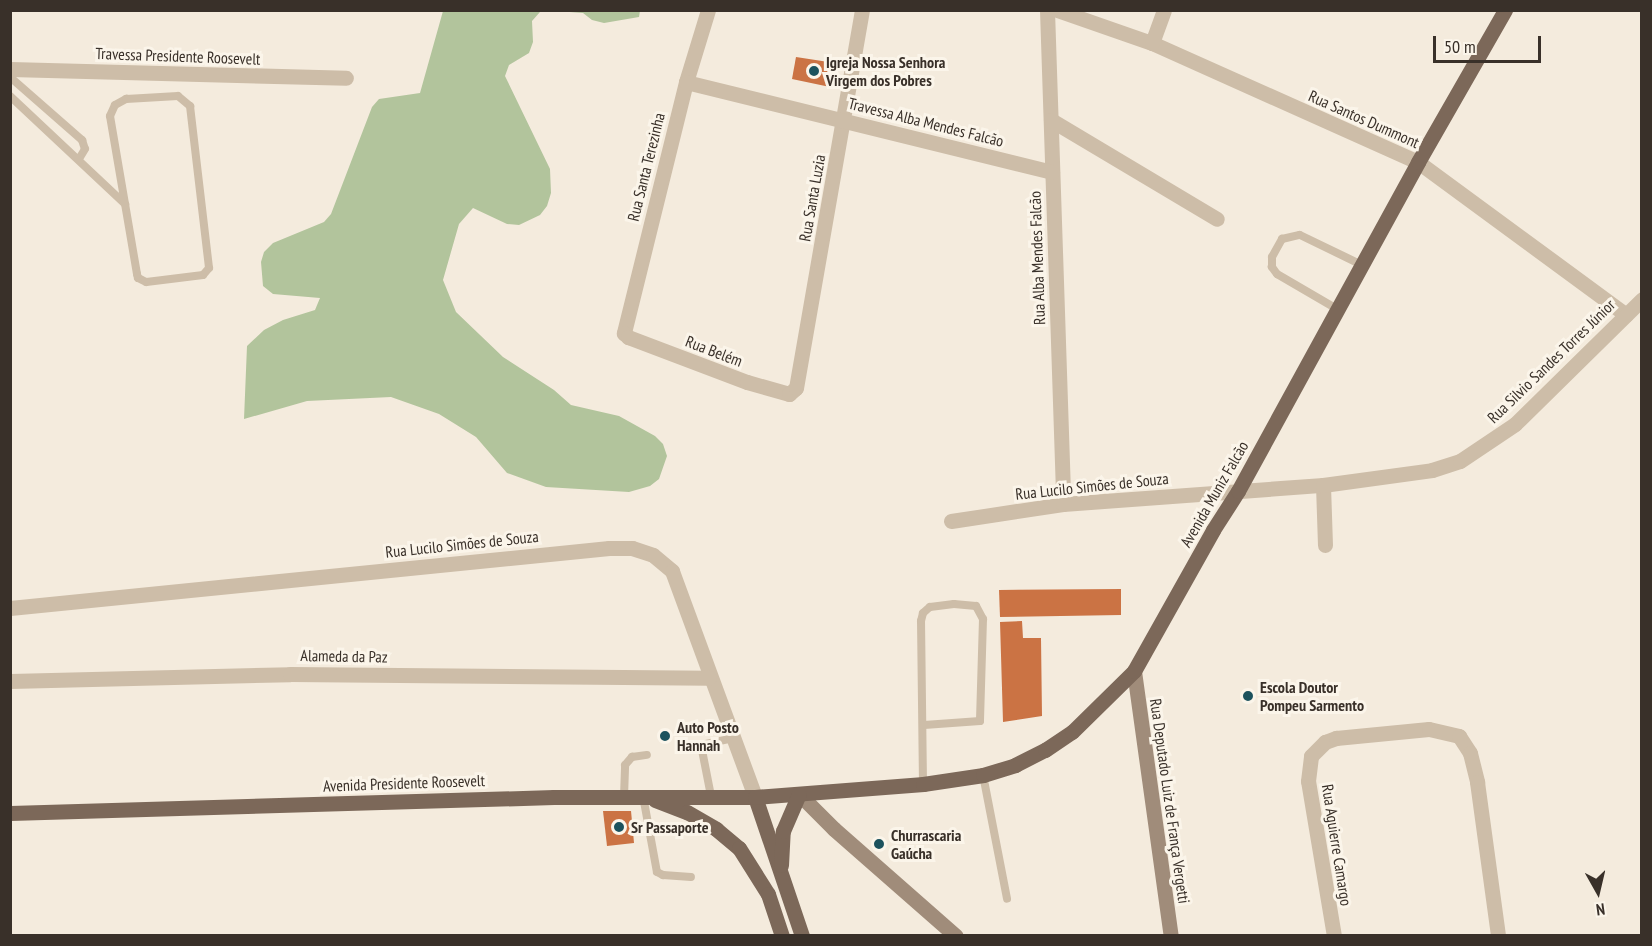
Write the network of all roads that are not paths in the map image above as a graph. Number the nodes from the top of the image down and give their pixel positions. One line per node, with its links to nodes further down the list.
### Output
1 (708, 10): 11 (street, Rua Santa Terezinha)
2 (862, 10): 13 (street, Rua Santa Luzia)
3 (1047, 10): 14 (street, Rua Alba Mendes Falcão)
4 (1057, 10): 7 (street, Rua Santos Dummont)
5 (1164, 10): 7 (street)
6 (1504, 10): 16 (main road, Avenida Muniz Falcão)
7 (1152, 43): 16 (street, Rua Santos Dummont)
8 (10, 69): 10 (street, Travessa Presidente Roosevelt)
9 (10, 77): 15 (lane)
10 (345, 78)
11 (686, 82): 13 (street, Travessa Alba Mendes Falcão); 24 (street, Rua Santa Terezinha)
12 (10, 96): 15 (lane)
13 (845, 120): 17 (street, Travessa Alba Mendes Falcão); 25 (street, Rua Santa Luzia)
14 (1051, 120): 17 (street, Rua Alba Mendes Falcão); 19 (street)
15 (79, 159): 18 (lane)
16 (1418, 162): 20 (main road, Avenida Muniz Falcão); 23 (street, Rua Santos Dummont)
17 (1052, 172): 28 (street, Rua Alba Mendes Falcão)
18 (125, 204): 18 (lane)
19 (1217, 219)
20 (1362, 265): 22 (main road, Avenida Muniz Falcão); 22 (lane)
21 (1641, 299): 23 (street, Rua Silvio Sandes Torres Júnior)
22 (1337, 309): 27 (main road, Avenida Muniz Falcão)
23 (1626, 315): 26 (street, Rua Silvio Sandes Torres Júnior)
24 (624, 333): 25 (street, Rua Belém)
25 (794, 392)
26 (1323, 485): 27 (street, Rua Silvio Sandes Torres Júnior); 30 (street)
27 (1238, 491): 28 (street, Rua Lucilo Simões de Souza); 32 (main road, Avenida Muniz Falcão)
28 (1063, 504): 29 (street, Rua Lucilo Simões de Souza)
29 (951, 521)
30 (1325, 545)
31 (10, 608): 33 (street, Rua Lucilo Simões de Souza)
32 (1134, 671): 40 (main road, Avenida Muniz Falcão); 54 (main road, Rua Deputado Luiz de França Vergetti)
33 (709, 678): 34 (street, Alameda da Paz); 36 (street, Rua Lucilo Simões de Souza)
34 (10, 681)
35 (924, 725): 35 (lane); 41 (lane)
36 (733, 738): 37 (lane); 45 (street, Rua Lucilo Simões de Souza)
37 (701, 745): 38 (lane); 44 (lane)
38 (686, 748)
39 (647, 755): 46 (lane)
40 (983, 775): 41 (main road, Avenida Muniz Falcão); 50 (lane)
41 (923, 784): 42 (main road, Avenida Muniz Falcão)
42 (799, 794): 45 (main road, Avenida Presidente Roosevelt); 49 (main road); 53 (main road)
43 (644, 796): 44 (main road, Avenida Presidente Roosevelt); 46 (main road, Avenida Presidente Roosevelt); 48 (lane); 51 (main road)
44 (711, 796): 45 (main road, Avenida Presidente Roosevelt)
45 (755, 796): 49 (main road)
46 (624, 797): 47 (main road, Avenida Presidente Roosevelt)
47 (10, 813)
48 (691, 877)
49 (782, 880): 52 (main road)
50 (1007, 899)
51 (782, 936)
52 (802, 936)
53 (956, 936)
54 (1171, 936)
55 (1334, 936): 56 (street, Rua Aguierre Camargo)
56 (1498, 936)

